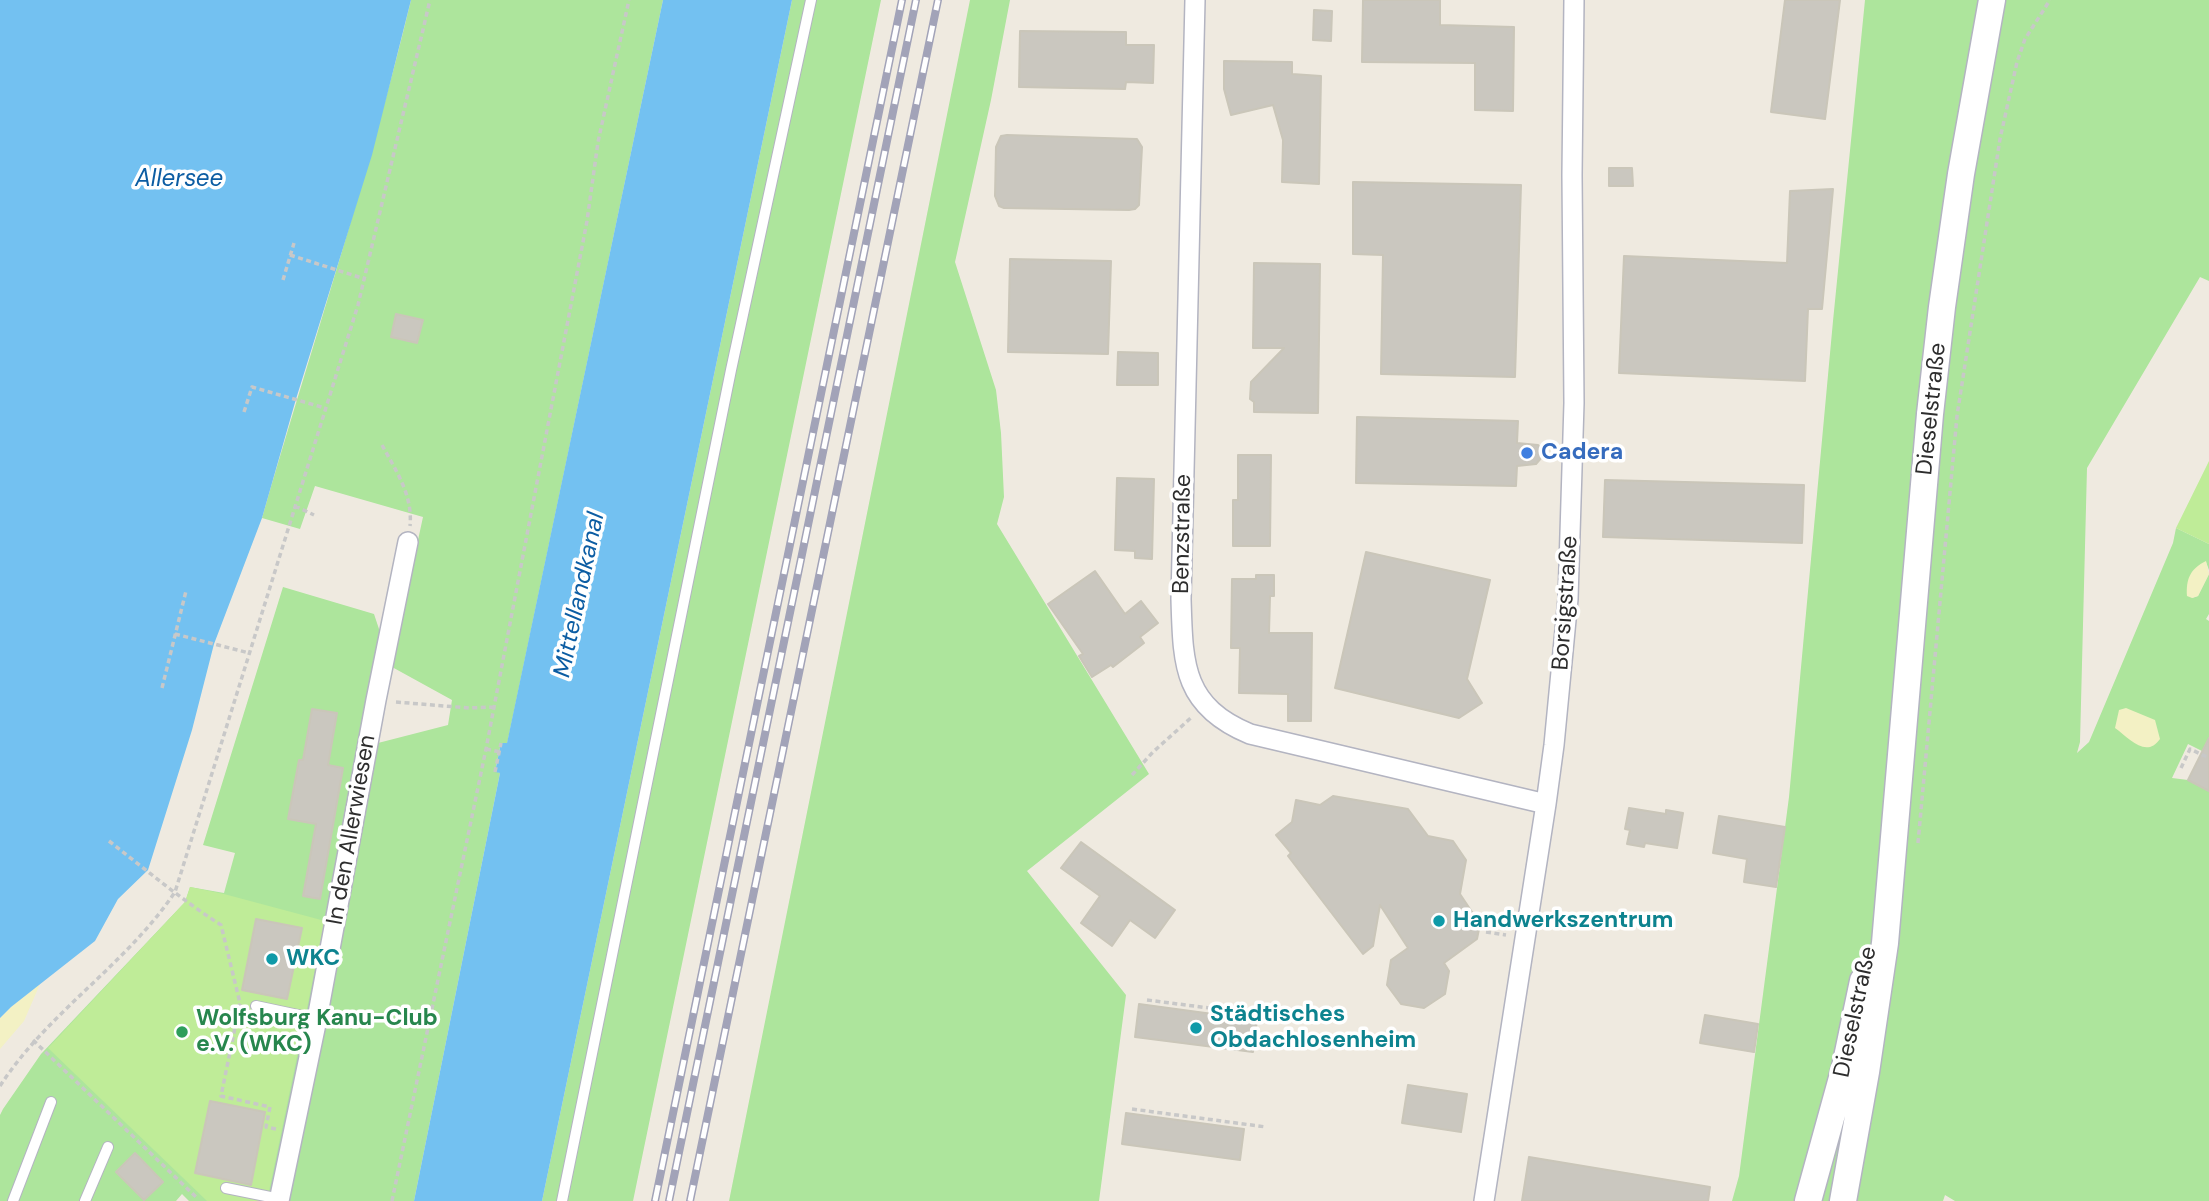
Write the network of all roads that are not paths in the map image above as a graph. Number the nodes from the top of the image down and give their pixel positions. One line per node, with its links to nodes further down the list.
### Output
1 (811, 0): 16 (lane)
2 (1195, 0): 6 (street, Benzstraße)
3 (1574, 0): 6 (street, Borsigstraße)
4 (1992, 0): 7 (main road, Dieselstraße)
5 (408, 542): 9 (street, In den Allerwiesen)
6 (1546, 804): 17 (street, Borsigstraße)
7 (1894, 821): 18 (main road, Dieselstraße); 19 (main road, Dieselstraße)
8 (256, 1006): 9 (lane)
9 (317, 1019): 13 (street, In den Allerwiesen)
10 (51, 1102): 14 (lane)
11 (108, 1147): 15 (lane)
12 (226, 1188): 13 (lane)
13 (280, 1200)
14 (12, 1201)
15 (85, 1201)
16 (562, 1201)
17 (1484, 1201)
18 (1808, 1201)
19 (1843, 1201)

